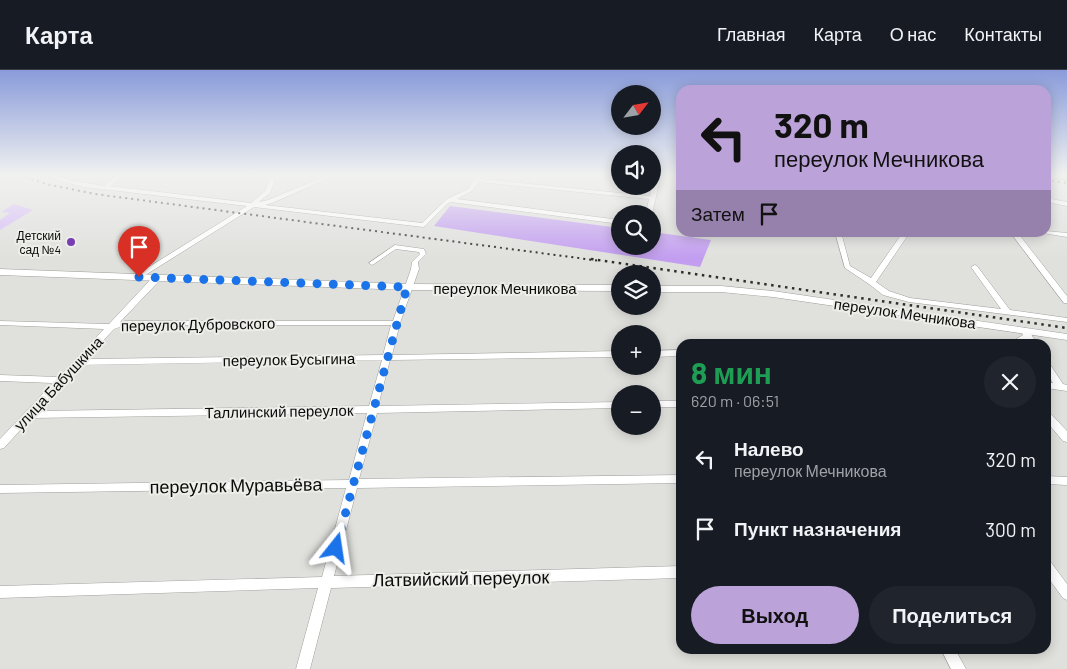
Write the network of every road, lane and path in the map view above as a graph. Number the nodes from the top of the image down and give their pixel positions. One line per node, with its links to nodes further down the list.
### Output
1 (226, 203): 6 (street)
2 (255, 203): 6 (street)
3 (265, 203): 6 (street)
4 (446, 203): 6 (street)
5 (472, 203): 7 (street)
6 (251, 206): 16 (street)
7 (611, 221)
8 (1051, 233): 9 (street)
9 (1067, 235)
10 (839, 237): 18 (street)
11 (904, 237): 18 (street)
12 (1017, 237): 22 (street)
13 (372, 263): 19 (street)
14 (975, 267): 23 (street)
15 (0, 272): 16 (street, переулок Мечникова)
16 (139, 277): 17 (street, переулок Мечникова)
17 (157, 278): 19 (street, переулок Мечникова); 27 (street, улица Бабушкина)
18 (872, 282): 23 (street)
19 (407, 287): 20 (street, переулок Мечникова); 26 (street)
20 (611, 288)
21 (661, 289): 28 (street, переулок Мечникова)
22 (1067, 301)
23 (1008, 313): 24 (street)
24 (1067, 320)
25 (0, 323): 27 (street, переулок Дубровского)
26 (396, 323): 27 (street, переулок Дубровского); 33 (street)
27 (110, 327): 34 (street, улица Бабушкина)
28 (1029, 337): 29 (street, переулок Мечникова)
29 (1067, 337)
30 (611, 354): 33 (street, переулок Бусыгина)
31 (661, 354): 32 (street)
32 (676, 354)
33 (387, 358): 34 (street, переулок Бусыгина); 43 (street)
34 (78, 362): 37 (street, улица Бабушкина)
35 (1051, 371): 39 (street)
36 (0, 378): 37 (street)
37 (62, 380): 44 (street, улица Бабушкина)
38 (1051, 386): 39 (street)
39 (1064, 387)
40 (661, 404): 41 (street)
41 (676, 404)
42 (611, 405): 43 (street, Таллинский переулок)
43 (374, 409): 44 (street, Таллинский переулок); 51 (street)
44 (29, 415): 47 (street, улица Бабушкина)
45 (1051, 420): 46 (street)
46 (1067, 438)
47 (0, 445)
48 (676, 479): 51 (street, переулок Муравьёва)
49 (1051, 480): 50 (street)
50 (1067, 481)
51 (354, 483): 52 (street, переулок Муравьёва); 55 (street)
52 (0, 490)
53 (676, 572): 55 (street, Латвийский переулок)
54 (1051, 572): 57 (street)
55 (327, 581): 56 (street, Латвийский переулок); 59 (street)
56 (0, 592)
57 (1067, 594)
58 (951, 654): 60 (street)
59 (303, 669)
60 (959, 669)

